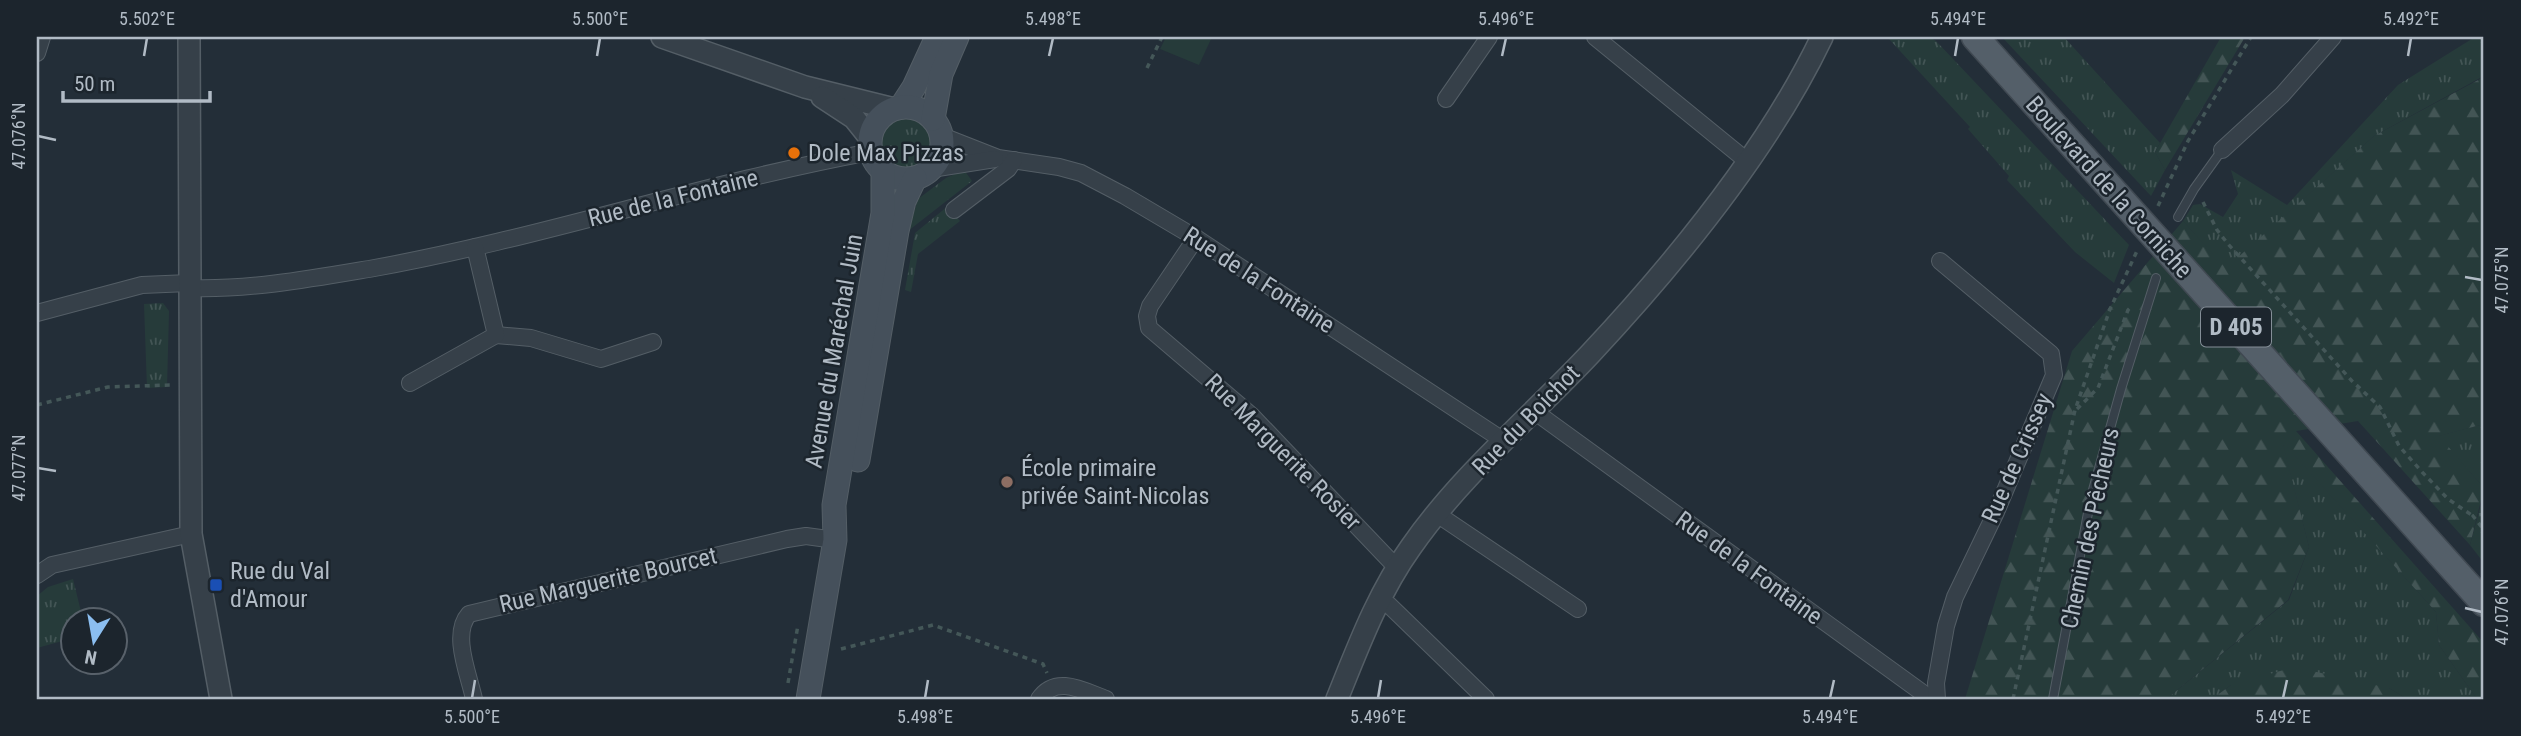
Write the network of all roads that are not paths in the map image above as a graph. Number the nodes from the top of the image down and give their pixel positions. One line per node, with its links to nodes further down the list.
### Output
1 (42, 37): 12 (street)
2 (189, 37): 29 (street)
3 (662, 37): 14 (street)
4 (937, 37): 16 (main road)
5 (957, 37): 17 (main road)
6 (1489, 37): 15 (street)
7 (1594, 37): 21 (street)
8 (1822, 37): 13 (street, Rue du Boichot)
9 (1833, 37): 13 (street, Rue du Boichot)
10 (2333, 37): 18 (street)
11 (1976, 42): 42 (main road, Boulevard de la Corniche / D 405)
12 (37, 53)
13 (1807, 67): 21 (street, Rue du Boichot)
14 (805, 87): 16 (street); 19 (street)
15 (1446, 99)
16 (897, 108): 17 (main road); 19 (main road)
17 (937, 128): 20 (street, Rue de la Fontaine); 22 (main road)
18 (2222, 150): 24 (lane)
19 (875, 154): 22 (main road); 26 (street, Rue de la Fontaine); 38 (main road, Avenue du Maréchal Juin)
20 (1006, 159): 22 (street, Rue de la Fontaine); 23 (street); 25 (street, Rue de la Fontaine)
21 (1747, 161): 34 (street, Rue du Boichot)
22 (923, 173): 38 (main road, Avenue du Maréchal Juin)
23 (954, 210)
24 (2178, 217)
25 (1196, 238): 35 (street, Rue de la Fontaine); 39 (street, Rue Marguerite Rosier)
26 (475, 247): 29 (street, Rue de la Fontaine); 31 (street)
27 (1940, 261): 52 (street, Rue de Crissey)
28 (2157, 278): 53 (lane, Chemin des Pêcheurs)
29 (189, 286): 30 (street, Rue de la Fontaine); 37 (street)
30 (37, 313)
31 (496, 335): 32 (street); 33 (street)
32 (653, 342)
33 (410, 383)
34 (1534, 411): 35 (street, Rue du Boichot); 51 (street, Rue de la Fontaine)
35 (1504, 441): 36 (street, Rue du Boichot)
36 (1437, 514): 39 (street, Rue du Boichot); 43 (street)
37 (191, 534): 40 (street); 44 (street)
38 (835, 540): 45 (street, Rue Marguerite Bourcet); 46 (main road, Avenue du Maréchal Juin)
39 (1397, 568): 41 (street, Rue du Boichot)
40 (37, 575)
41 (1379, 600): 49 (street, Rue du Boichot); 50 (street)
42 (2484, 603)
43 (1578, 609)
44 (221, 699)
45 (474, 699)
46 (808, 699)
47 (1039, 699): 48 (street)
48 (1106, 699)
49 (1337, 699)
50 (1486, 699)
51 (1931, 699)
52 (1937, 699)
53 (2053, 699)

